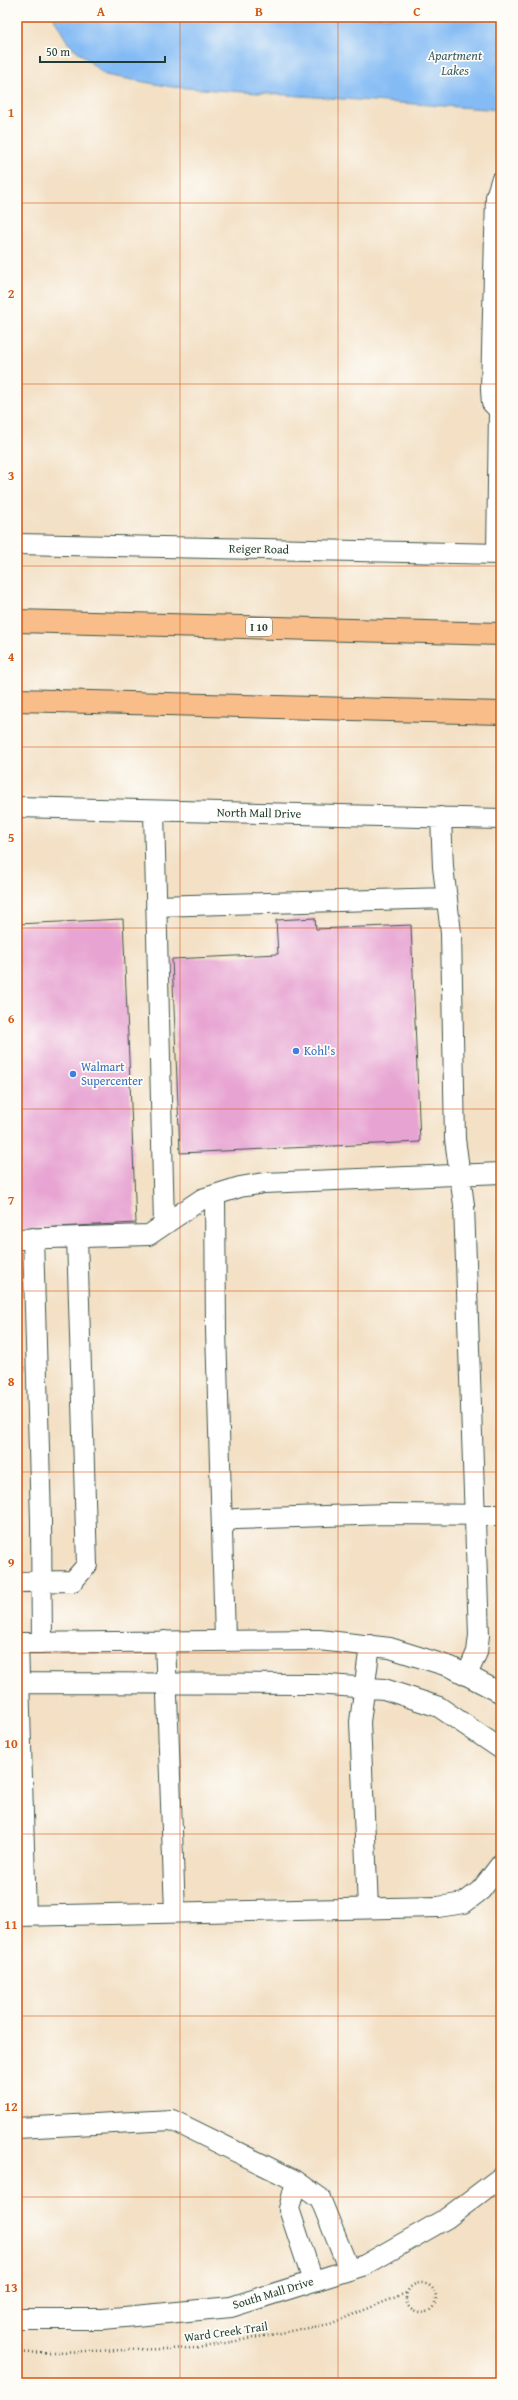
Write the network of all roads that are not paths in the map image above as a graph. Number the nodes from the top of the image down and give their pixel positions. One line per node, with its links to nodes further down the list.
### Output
1 (501, 181): 2 (street)
2 (498, 276): 3 (street)
3 (500, 411): 4 (street)
4 (499, 471): 6 (street)
5 (17, 544): 6 (street, Reiger Road)
6 (499, 554)
7 (17, 621): 8 (highway, I 10)
8 (501, 634)
9 (17, 700): 10 (highway)
10 (501, 713)
11 (17, 807): 12 (street, North Mall Drive)
12 (154, 811): 13 (street, North Mall Drive); 16 (street)
13 (442, 817): 14 (street, North Mall Drive); 15 (street)
14 (501, 818)
15 (447, 898): 16 (street); 18 (street)
16 (156, 906): 20 (street)
17 (501, 1173): 18 (street)
18 (460, 1174): 19 (street); 23 (street)
19 (215, 1195): 20 (street); 25 (street)
20 (164, 1224): 21 (street)
21 (77, 1237): 22 (street); 27 (street)
22 (25, 1239): 27 (street)
23 (474, 1513): 24 (street); 25 (street); 33 (street)
24 (501, 1515)
25 (222, 1530): 28 (street)
26 (17, 1582): 27 (street)
27 (41, 1582): 31 (street)
28 (224, 1640): 29 (street); 32 (street)
29 (165, 1641): 31 (street); 35 (street)
30 (18, 1643): 31 (street); 34 (street)
31 (42, 1643)
32 (370, 1646): 33 (street); 36 (street)
33 (467, 1675): 37 (street)
34 (18, 1683): 35 (street); 42 (street)
35 (167, 1684): 36 (street); 41 (street)
36 (365, 1688): 38 (street); 40 (street)
37 (501, 1693)
38 (501, 1749)
39 (501, 1864): 40 (street)
40 (368, 1908): 41 (street)
41 (175, 1912): 42 (street)
42 (22, 1916)
43 (17, 2128): 45 (street)
44 (501, 2177): 46 (street, South Mall Drive)
45 (296, 2181): 46 (street); 47 (street)
46 (349, 2270): 47 (street, South Mall Drive)
47 (312, 2281): 48 (street, South Mall Drive)
48 (17, 2319)

